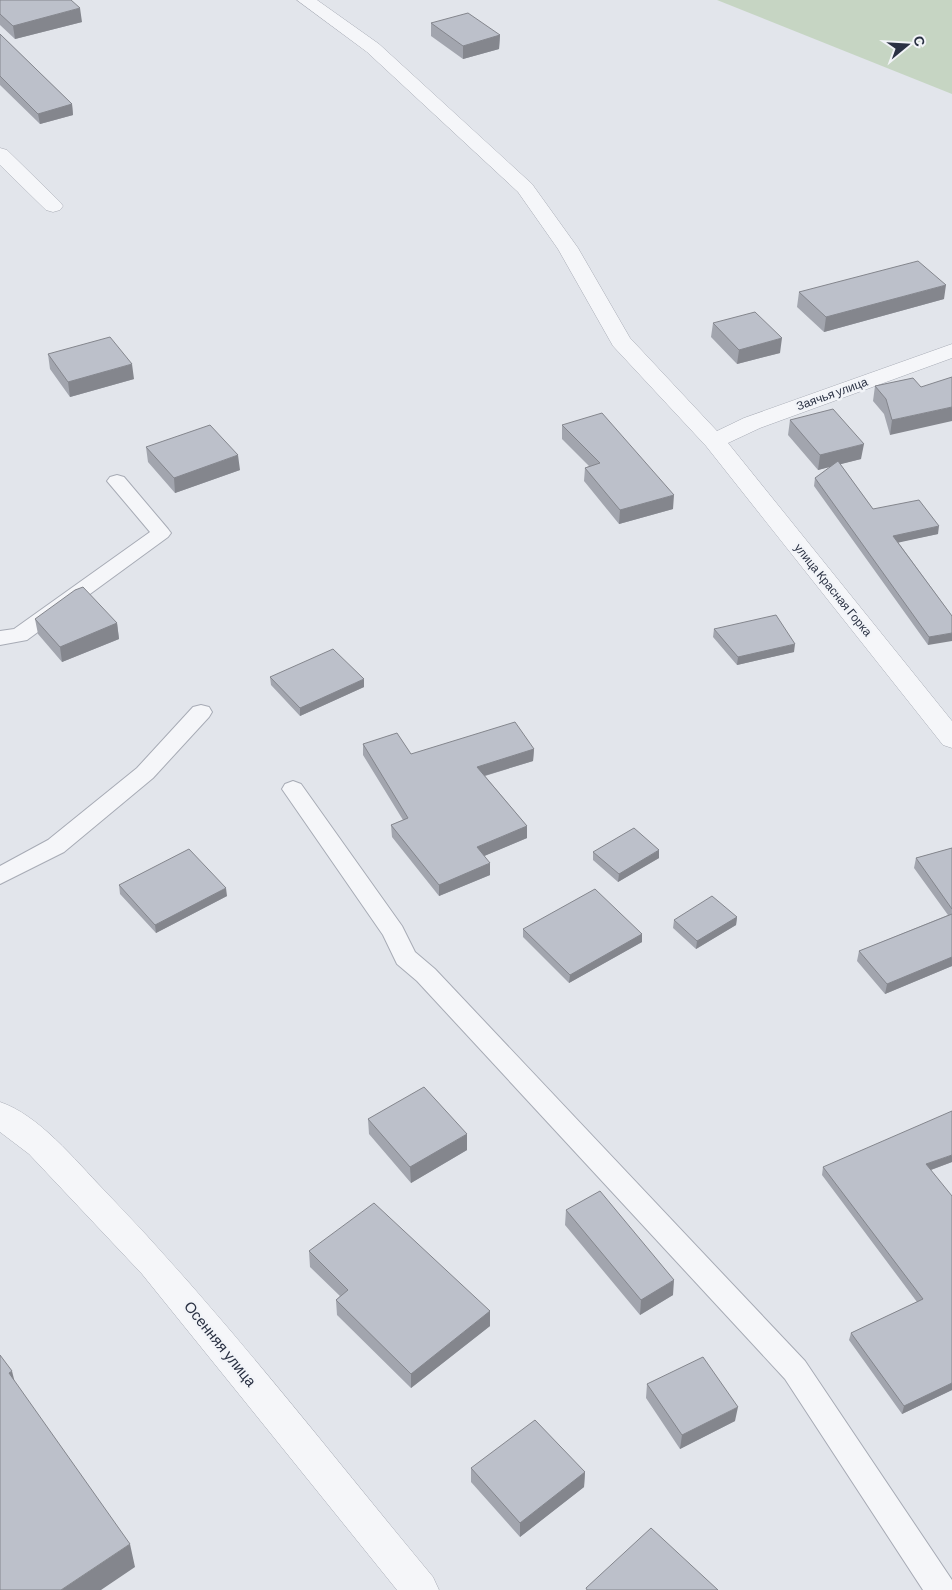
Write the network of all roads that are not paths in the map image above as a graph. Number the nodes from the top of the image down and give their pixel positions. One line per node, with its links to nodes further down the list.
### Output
1 (306, 0): 5 (street, улица Красная Горка)
2 (0, 154): 3 (street)
3 (53, 206)
4 (952, 351): 5 (street, Заячья улица)
5 (714, 441): 9 (street, улица Красная Горка)
6 (117, 481): 7 (lane)
7 (0, 638)
8 (201, 712): 11 (lane)
9 (952, 740)
10 (293, 790): 14 (lane)
11 (0, 876)
12 (0, 1116): 13 (street, Осенняя улица)
13 (420, 1590)
14 (941, 1590)

